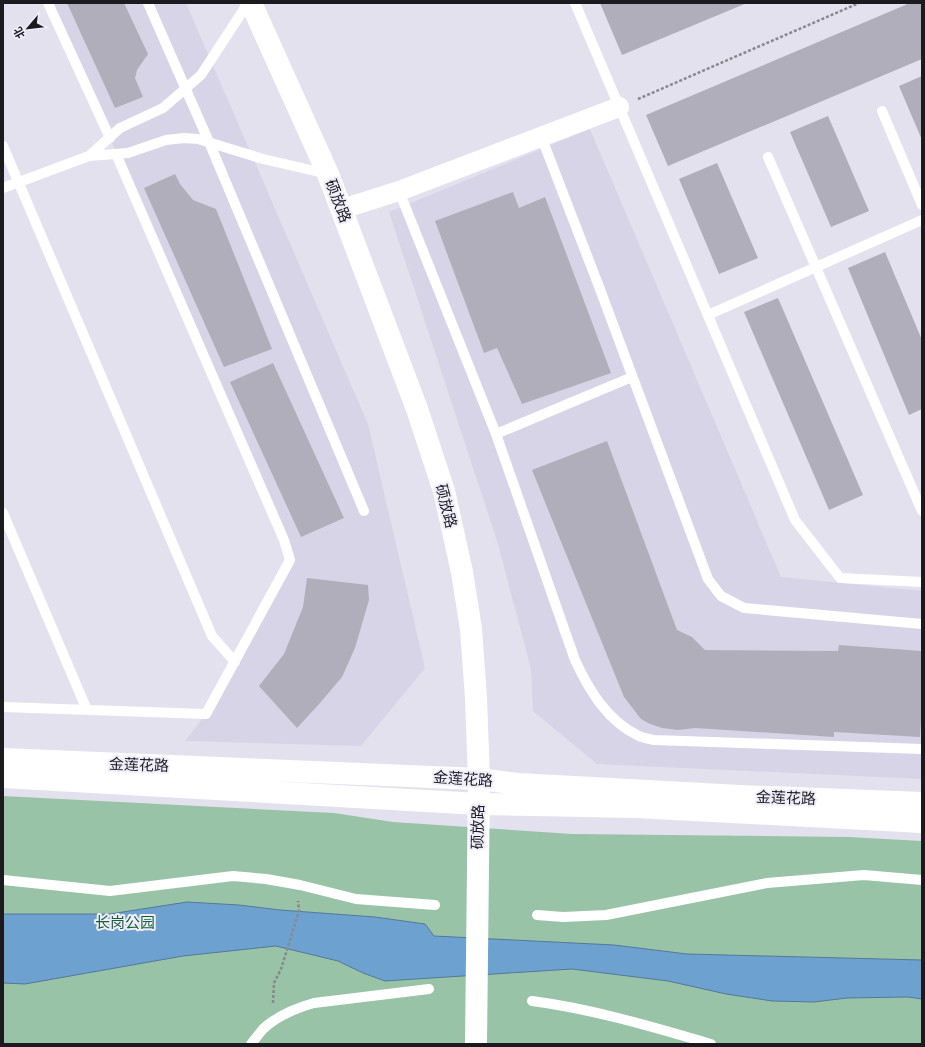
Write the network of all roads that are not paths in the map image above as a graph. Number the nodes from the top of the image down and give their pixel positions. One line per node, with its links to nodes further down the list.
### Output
1 (48, 3): 9 (lane)
2 (148, 3): 5 (lane)
3 (250, 3): 5 (lane); 15 (street, 硕放路)
4 (575, 3): 6 (lane)
5 (186, 89): 9 (lane); 10 (lane)
6 (619, 107): 8 (street); 23 (lane)
7 (882, 111): 19 (lane)
8 (541, 136): 18 (street); 24 (lane)
9 (110, 138): 13 (lane)
10 (209, 142): 12 (lane); 15 (lane); 26 (lane)
11 (3, 146): 16 (lane)
12 (116, 154): 13 (lane); 31 (lane)
13 (89, 156): 16 (lane)
14 (768, 157): 22 (lane)
15 (328, 174): 20 (street, 硕放路)
16 (19, 183): 17 (lane); 31 (lane)
17 (3, 188)
18 (399, 190): 20 (street); 25 (lane)
19 (922, 205)
20 (342, 210): 37 (street, 硕放路)
21 (922, 220): 22 (lane)
22 (816, 267): 23 (lane); 27 (lane)
23 (708, 315): 29 (lane)
24 (632, 377): 25 (lane); 30 (lane)
25 (496, 434): 34 (lane)
26 (364, 511)
27 (922, 511)
28 (3, 513): 33 (lane)
29 (922, 582)
30 (922, 624)
31 (235, 662): 33 (lane)
32 (3, 706): 33 (lane)
33 (88, 710)
34 (922, 749)
35 (3, 759): 37 (street, 金莲花路)
36 (3, 777): 39 (street, 金莲花路)
37 (478, 779): 38 (street, 金莲花路); 39 (street, 硕放路)
38 (922, 803)
39 (479, 804): 40 (street, 金莲花路); 48 (street, 硕放路)
40 (922, 822)
41 (3, 880): 43 (lane)
42 (922, 880): 44 (lane)
43 (435, 905)
44 (537, 915)
45 (429, 989): 47 (lane)
46 (532, 1002): 49 (lane)
47 (251, 1044)
48 (476, 1044)
49 (711, 1044)

